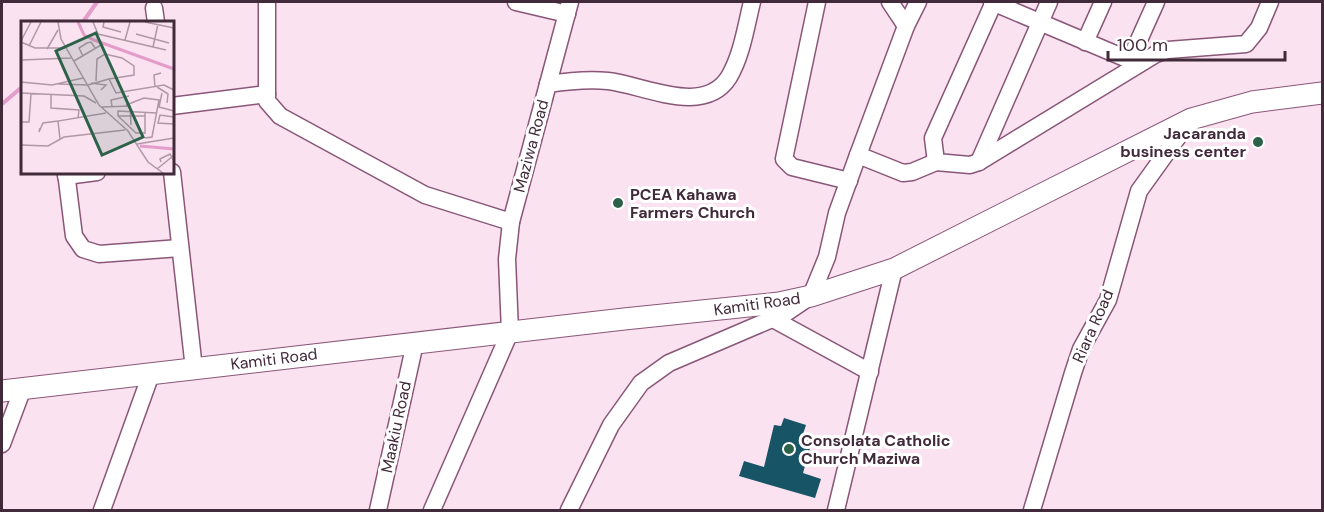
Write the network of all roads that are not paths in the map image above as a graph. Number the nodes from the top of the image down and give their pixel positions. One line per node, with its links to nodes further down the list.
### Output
1 (267, 2): 19 (street)
2 (516, 2): 12 (street)
3 (752, 2): 17 (street, Maziwa Road)
4 (817, 2): 27 (street)
5 (890, 2): 14 (street)
6 (918, 2): 14 (street)
7 (993, 2): 13 (street); 23 (street)
8 (1049, 2): 13 (street)
9 (1103, 2): 15 (street)
10 (1156, 2): 16 (street)
11 (1270, 2): 16 (street)
12 (568, 8): 17 (street)
13 (1039, 23): 15 (street); 24 (street)
14 (906, 26): 22 (street)
15 (1084, 42): 16 (street)
16 (1134, 62): 24 (street)
17 (548, 84): 28 (street, Maziwa Road)
18 (1323, 93): 21 (main road, Kamiti Road)
19 (267, 94): 20 (street); 28 (street)
20 (174, 106)
21 (1191, 119): 30 (main road, Kamiti Road); 46 (street, Riara Road)
22 (858, 155): 23 (street); 27 (street)
23 (936, 162): 24 (street)
24 (979, 162)
25 (66, 174): 29 (street)
26 (172, 174): 29 (street)
27 (849, 181): 31 (street)
28 (511, 222): 33 (street, Maziwa Road)
29 (180, 248): 35 (street)
30 (894, 269): 31 (main road, Kamiti Road); 36 (street)
31 (811, 296): 32 (street); 33 (main road, Kamiti Road)
32 (773, 320): 36 (street); 44 (street)
33 (510, 332): 34 (main road, Kamiti Road); 43 (street)
34 (415, 343): 35 (main road, Kamiti Road); 42 (street, Maakiu Road)
35 (194, 369): 37 (main road, Kamiti Road)
36 (870, 372): 45 (street)
37 (151, 374): 38 (main road, Kamiti Road); 41 (street)
38 (23, 388): 39 (main road, Kamiti Road); 40 (street)
39 (2, 391)
40 (2, 444)
41 (102, 510)
42 (378, 510)
43 (432, 510)
44 (569, 510)
45 (836, 510)
46 (1032, 510)

